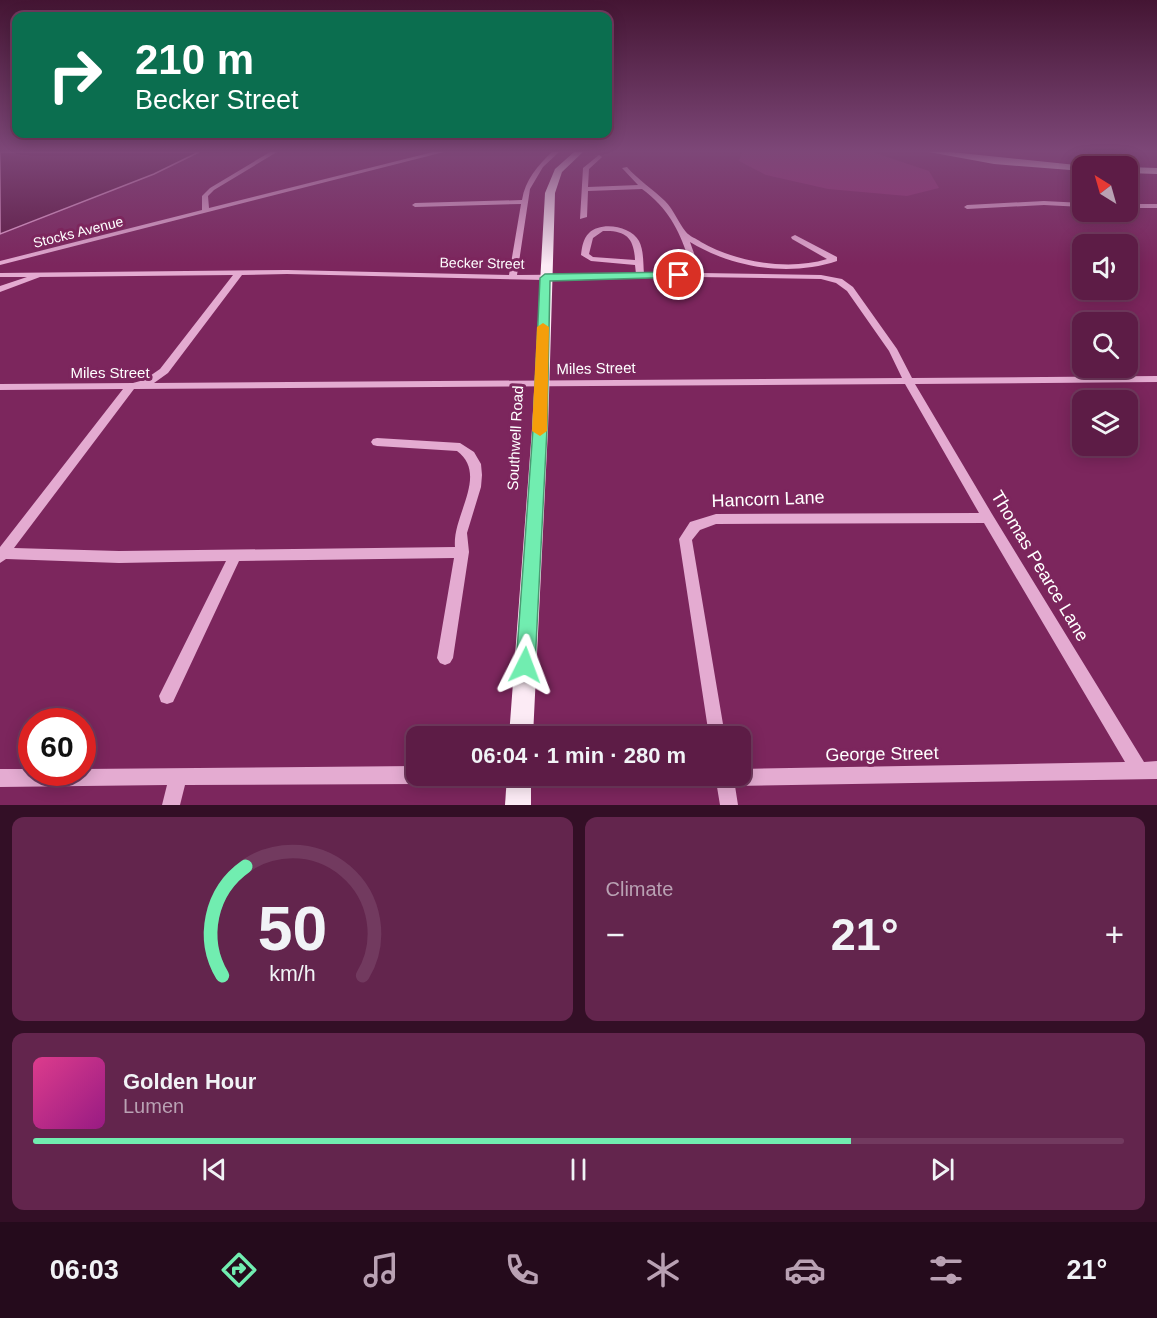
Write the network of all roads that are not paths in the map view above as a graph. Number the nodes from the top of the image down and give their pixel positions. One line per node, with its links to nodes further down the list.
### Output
1 (584, 189): 14 (street)
2 (211, 190): 13 (street)
3 (294, 190): 13 (street, Stocks Avenue)
4 (528, 190): 7 (street)
5 (551, 190): 25 (main road, Southwell Road)
6 (645, 190): 15 (street)
7 (524, 202): 9 (street); 24 (street)
8 (1072, 204): 12 (street)
9 (415, 205)
10 (1138, 206): 11 (street)
11 (1157, 206)
12 (967, 207)
13 (206, 212): 17 (street, Stocks Avenue)
14 (583, 217)
15 (684, 235): 16 (street); 23 (street)
16 (795, 237)
17 (0, 263)
18 (639, 263): 18 (street); 22 (street)
19 (240, 272): 20 (street, Becker Street); 24 (street, Becker Street); 31 (street)
20 (42, 274): 21 (street, Becker Street); 26 (street)
21 (0, 275)
22 (640, 275): 23 (street, Becker Street); 25 (street, Becker Street)
23 (699, 275): 28 (street, Becker Street)
24 (513, 277): 25 (street, Becker Street)
25 (545, 278): 29 (main road, Southwell Road)
26 (0, 289)
27 (1157, 379): 28 (street, Miles Street)
28 (909, 382): 29 (street, Miles Street); 33 (street, Thomas Pearce Lane)
29 (540, 383): 31 (street, Miles Street); 39 (main road, Southwell Road)
30 (0, 387): 31 (street, Miles Street)
31 (130, 387): 36 (street)
32 (377, 442): 34 (street)
33 (988, 518): 40 (street, Hancorn Lane); 41 (street, Thomas Pearce Lane)
34 (462, 552): 35 (street); 37 (street)
35 (236, 554): 36 (street); 38 (street)
36 (2, 555)
37 (445, 658)
38 (167, 696)
39 (522, 726)
40 (715, 726)
41 (1139, 770): 42 (street, George Street); 44 (street, George Street)
42 (1157, 770)
43 (406, 775): 46 (street)
44 (751, 777)
45 (0, 778): 46 (street)
46 (178, 778): 49 (street)
47 (519, 786): 50 (main road)
48 (726, 786): 51 (street)
49 (171, 805)
50 (518, 805)
51 (729, 805)

